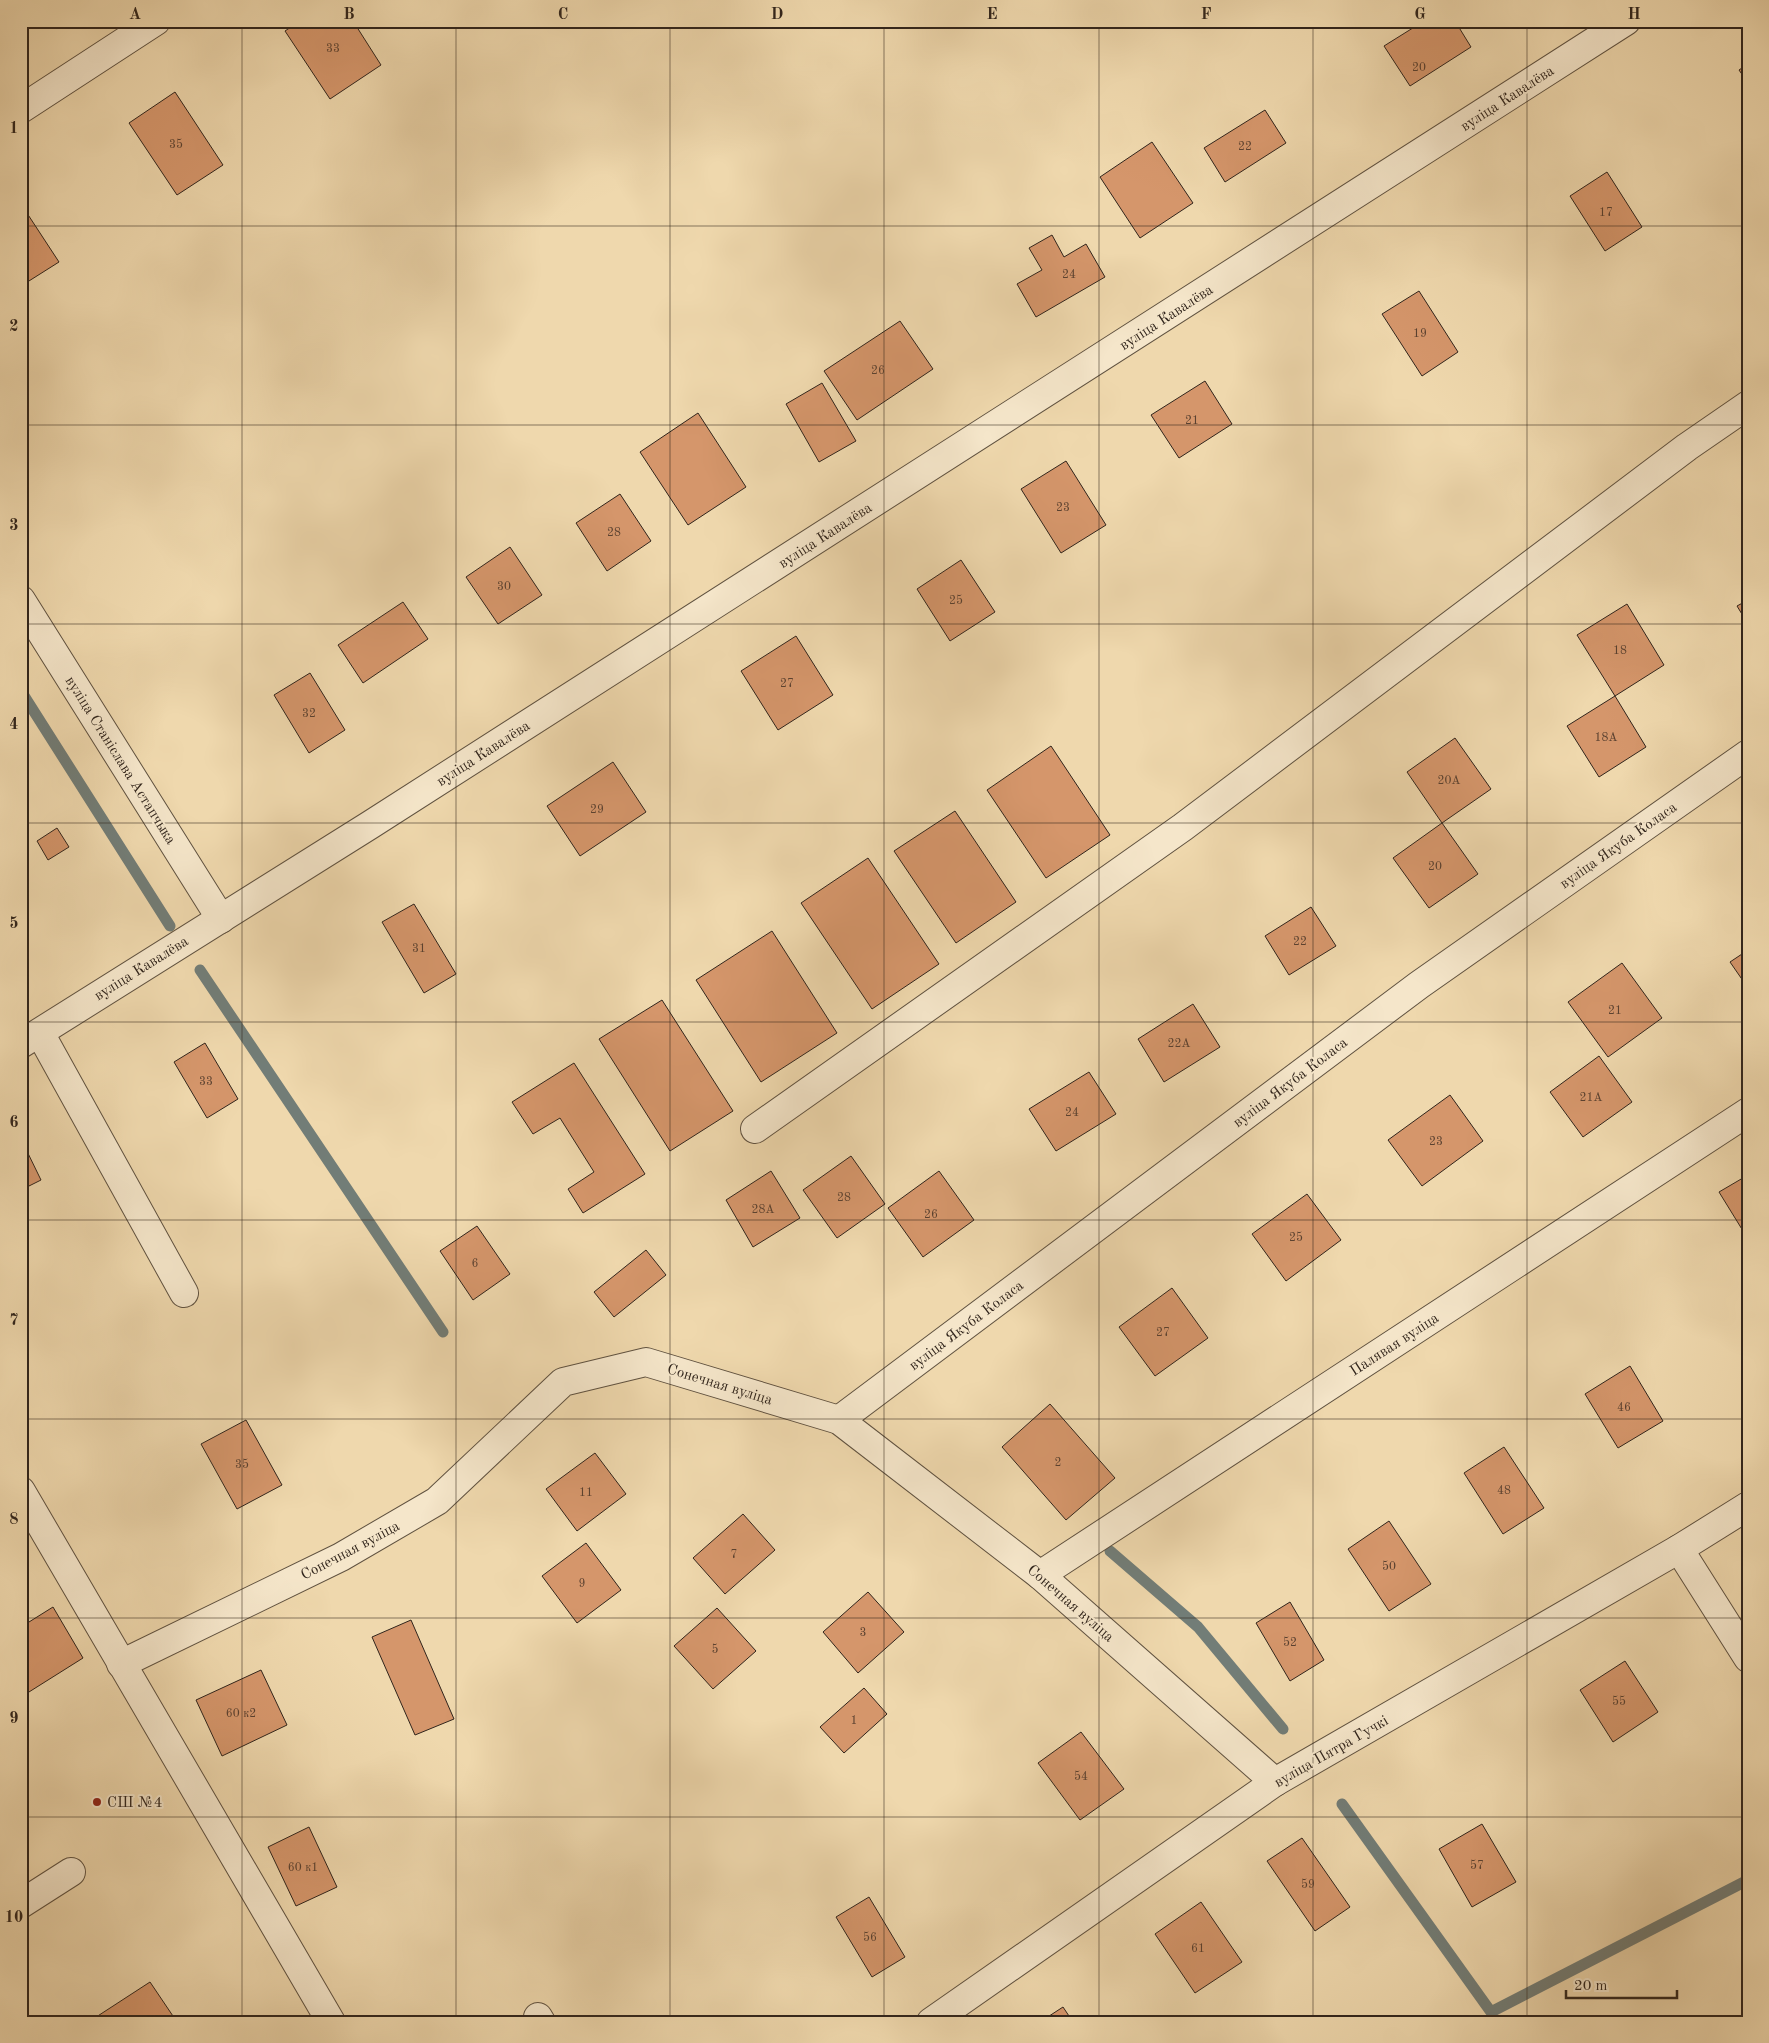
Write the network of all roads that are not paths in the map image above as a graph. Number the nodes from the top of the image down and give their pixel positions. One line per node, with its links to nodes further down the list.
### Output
1 (156, 21): 3 (street)
2 (1626, 21): 7 (street, вуліца Кавалёва)
3 (21, 109)
4 (1748, 405): 10 (street)
5 (21, 600): 7 (street, вуліца Станіслава Астапчыка)
6 (1748, 754): 12 (street, вуліца Якуба Коласа)
7 (222, 919): 8 (street, вуліца Кавалёва)
8 (30, 1039): 11 (street)
9 (1748, 1112): 16 (street, Палявая вуліца)
10 (755, 1129)
11 (184, 1293)
12 (839, 1420): 16 (street, Сонечная вуліца); 18 (street, Сонечная вуліца)
13 (21, 1491): 18 (street)
14 (1748, 1506): 15 (street, вуліца Пятра Гучкі)
15 (1679, 1549): 17 (street); 19 (street, вуліца Пятра Гучкі)
16 (1040, 1575): 19 (street, Сонечная вуліца)
17 (1748, 1658)
18 (121, 1664): 22 (street)
19 (1275, 1782): 23 (street, вуліца Пятра Гучкі)
20 (71, 1872): 21 (street)
21 (21, 1904)
22 (331, 2022)
23 (931, 2022)

